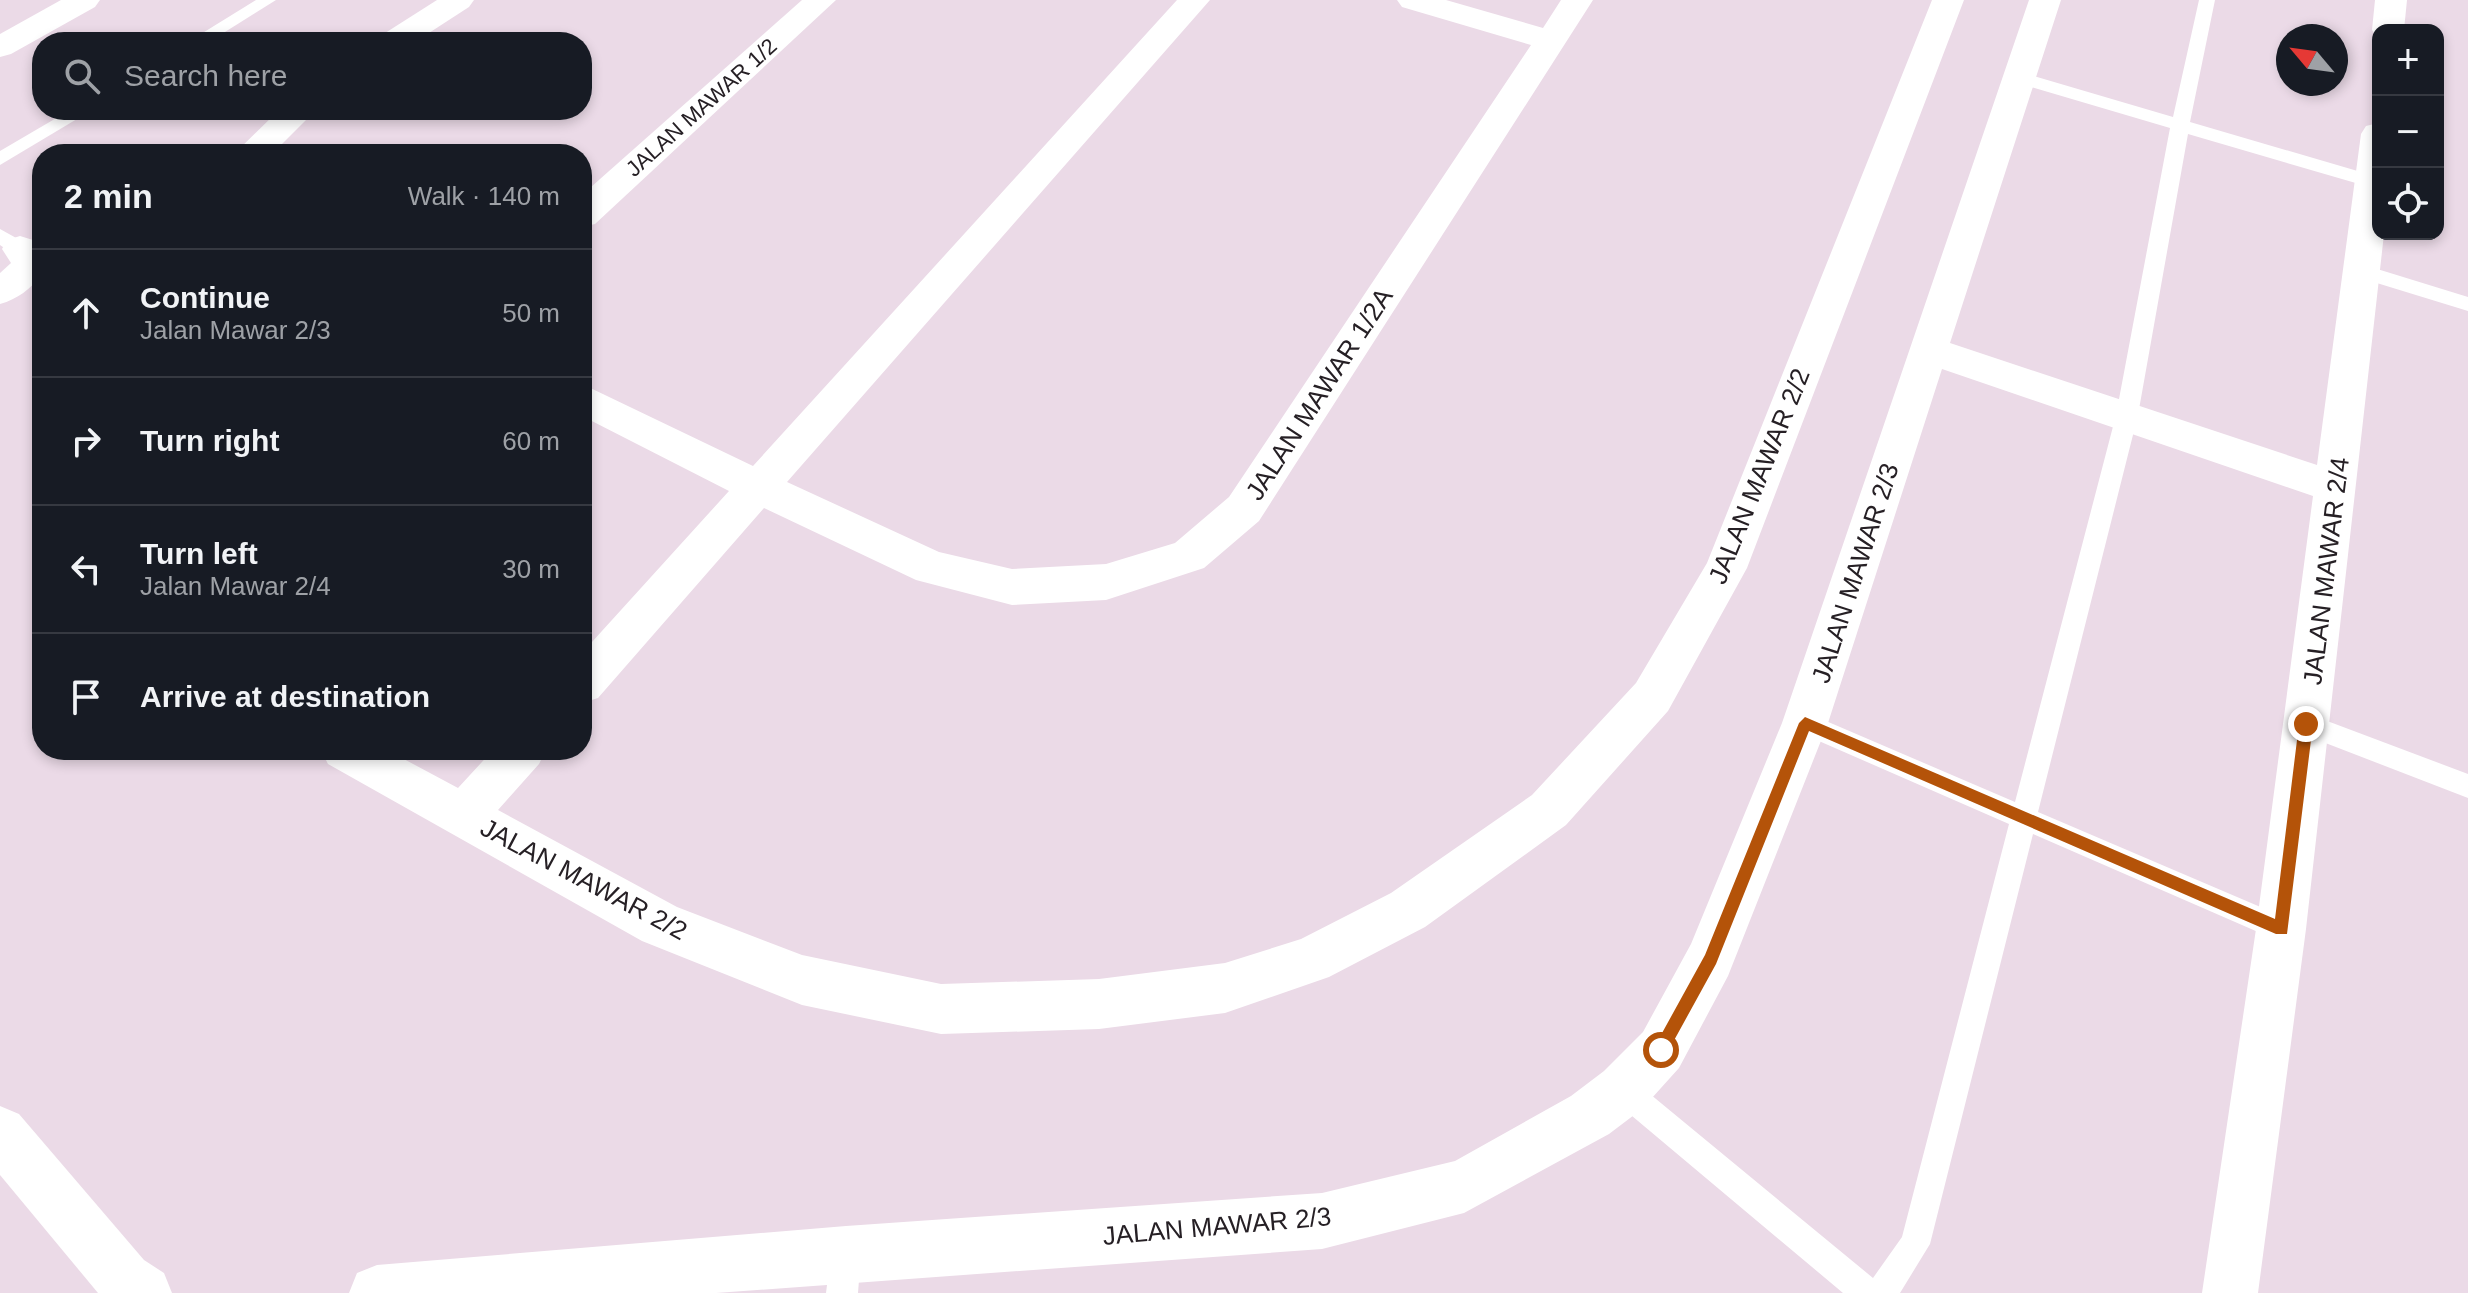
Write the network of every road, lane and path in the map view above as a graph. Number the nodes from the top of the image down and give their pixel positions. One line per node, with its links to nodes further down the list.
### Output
1 (84, 0): 16 (street)
2 (268, 0): 13 (lane)
3 (458, 0): 14 (street)
4 (820, 0): 25 (street, JALAN MAWAR 1/2)
5 (1194, 0): 33 (street)
6 (1413, 0): 15 (street)
7 (1577, 0): 15 (street, JALAN MAWAR 1/2A)
8 (1948, 0): 41 (street, JALAN MAWAR 2/2)
9 (2045, 0): 17 (street, JALAN MAWAR 2/3)
10 (2207, 0): 20 (lane)
11 (2391, 0): 12 (street)
12 (2389, 24)
13 (214, 32)
14 (408, 32)
15 (1551, 41): 33 (street, JALAN MAWAR 1/2A)
16 (0, 47)
17 (2020, 78): 20 (lane); 30 (street, JALAN MAWAR 2/3)
18 (66, 120): 22 (lane)
19 (288, 120): 21 (street)
20 (2180, 125): 23 (lane); 32 (lane)
21 (262, 144)
22 (0, 159)
23 (2372, 182)
24 (2372, 189): 27 (street, JALAN MAWAR 2/4)
25 (592, 206)
26 (10, 242): 28 (street)
27 (2361, 271): 29 (lane); 34 (street, JALAN MAWAR 2/4)
28 (0, 291)
29 (2468, 304)
30 (1929, 350): 32 (street); 36 (street, JALAN MAWAR 2/3)
31 (592, 404): 33 (street)
32 (2127, 415): 34 (street); 42 (lane)
33 (760, 488): 35 (street)
34 (2337, 488): 37 (street, JALAN MAWAR 2/4)
35 (592, 673)
36 (1805, 723): 42 (lane); 44 (street, JALAN MAWAR 2/3)
37 (2306, 724): 40 (lane); 43 (street, JALAN MAWAR 2/4)
38 (362, 760): 41 (street, JALAN MAWAR 2/2)
39 (514, 760): 41 (street)
40 (2468, 786)
41 (464, 815)
42 (2026, 818): 43 (lane); 50 (lane)
43 (2281, 929): 51 (street, JALAN MAWAR 2/4)
44 (1623, 1090): 46 (street, JALAN MAWAR 2/3); 49 (lane)
45 (0, 1133): 47 (street)
46 (844, 1274): 48 (street, JALAN MAWAR 2/3)
47 (144, 1293)
48 (377, 1293)
49 (1867, 1293)
50 (1881, 1293)
51 (2230, 1293)

